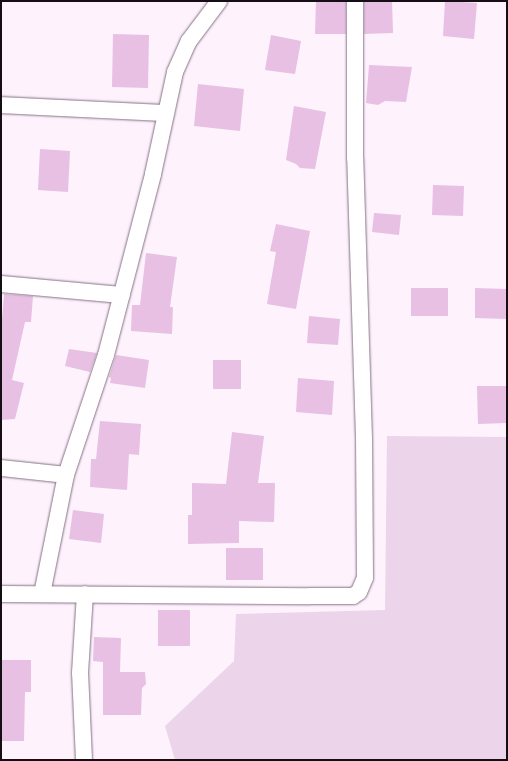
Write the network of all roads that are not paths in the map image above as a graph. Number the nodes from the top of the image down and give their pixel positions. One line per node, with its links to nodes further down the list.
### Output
1 (219, 1): 4 (street)
2 (355, 1): 11 (street)
3 (1, 105): 4 (street)
4 (166, 112): 6 (street)
5 (1, 284): 6 (street)
6 (122, 295): 8 (street)
7 (1, 468): 8 (street)
8 (66, 474): 10 (street)
9 (1, 594): 10 (street)
10 (42, 594): 11 (street)
11 (85, 594): 12 (street)
12 (84, 760)

